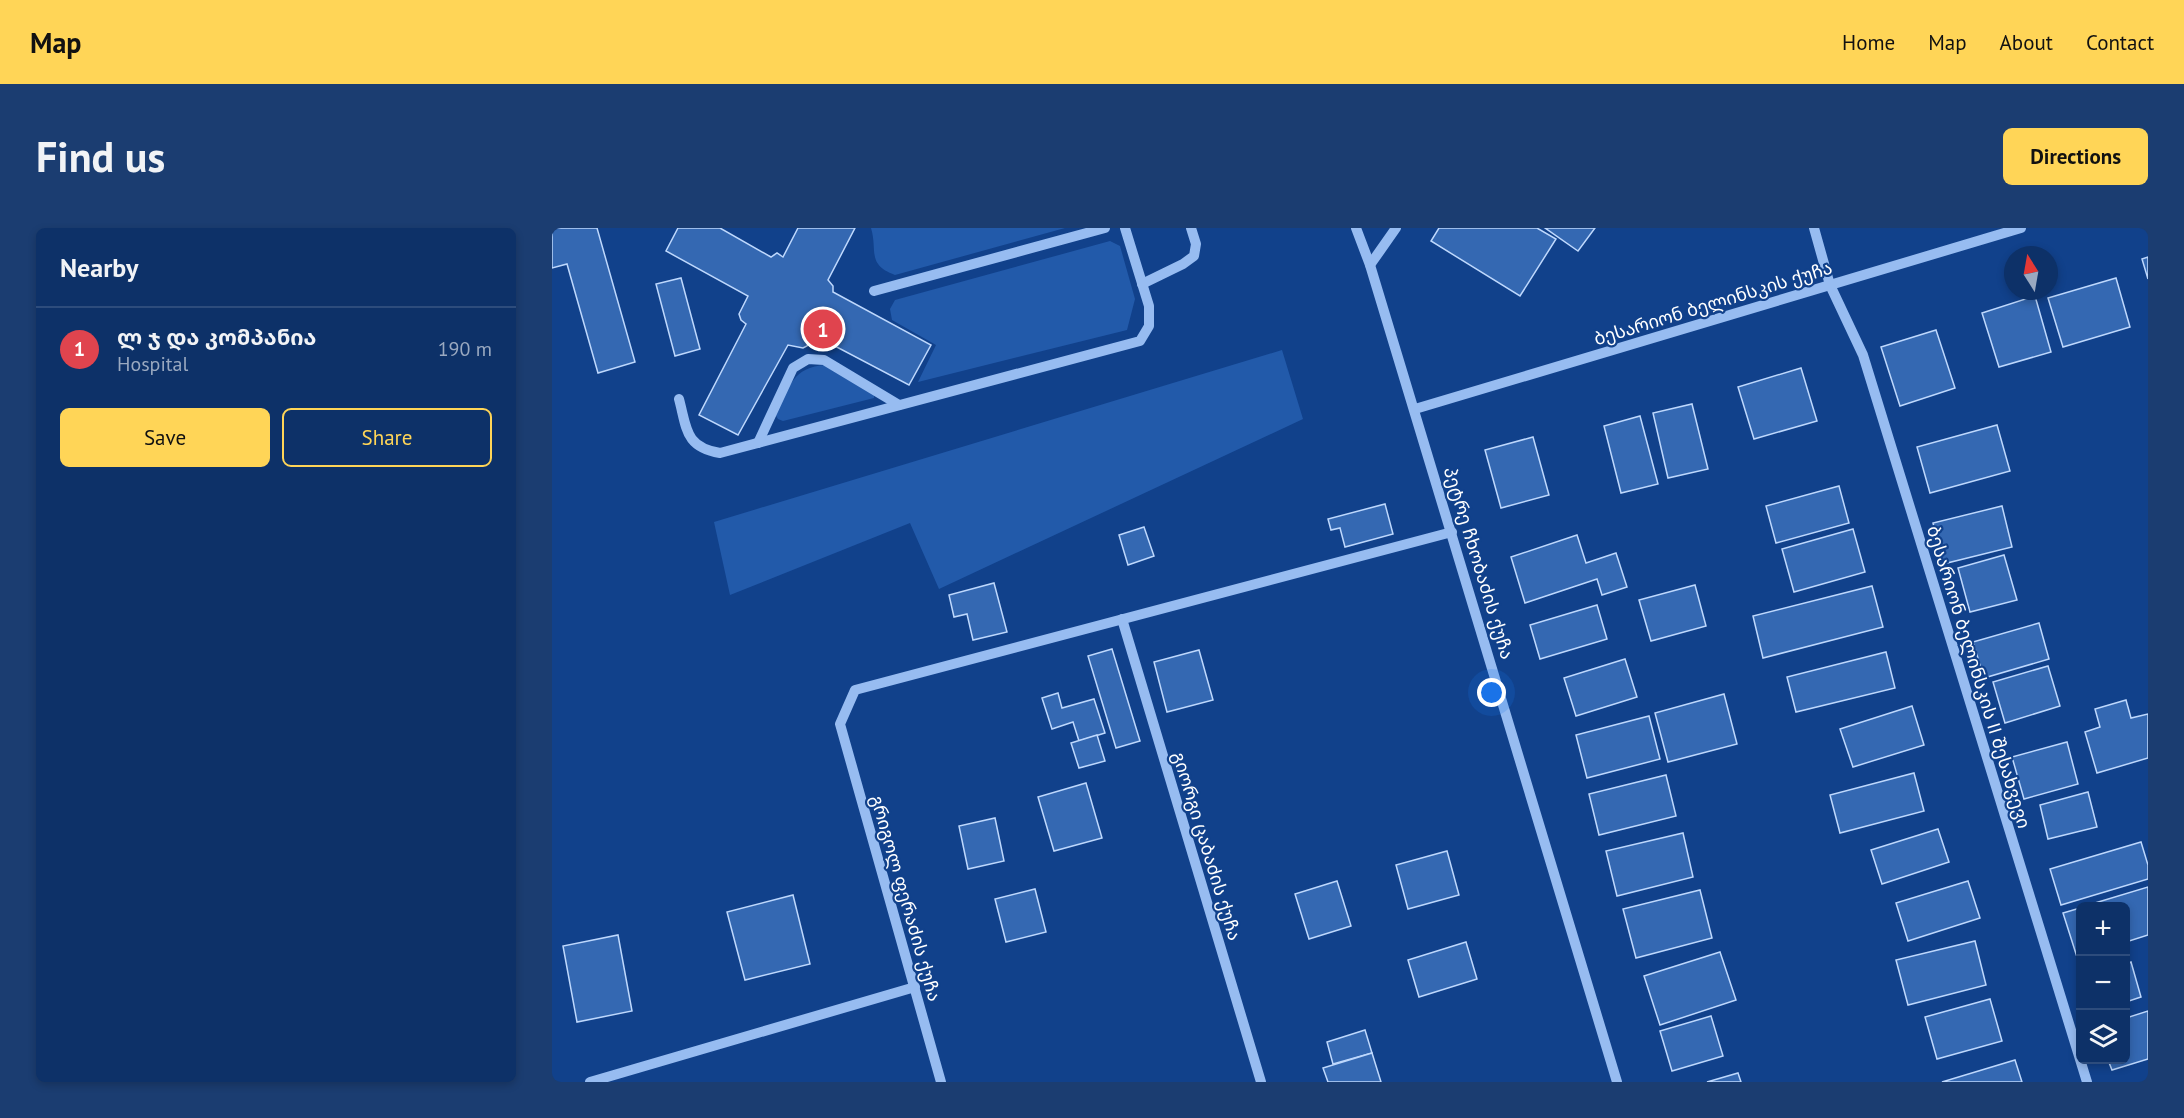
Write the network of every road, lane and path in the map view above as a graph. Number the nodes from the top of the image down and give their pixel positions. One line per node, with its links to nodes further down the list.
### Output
1 (1105, 228): 11 (street)
2 (1125, 228): 9 (street)
3 (1191, 228): 9 (street)
4 (1356, 228): 8 (street, პეტრე ჩხობაძის ქუჩა)
5 (1396, 228): 8 (street)
6 (1814, 228): 10 (street, ბესარიონ ბელინსკის II შესახვევი)
7 (2020, 228): 10 (street, ბესარიონ ბელინსკის ქუჩა)
8 (1370, 265): 14 (street, პეტრე ჩხობაძის ქუჩა)
9 (1142, 284): 13 (street)
10 (1830, 285): 14 (street, ბესარიონ ბელინსკის ქუჩა); 23 (street, ბესარიონ ბელინსკის II შესახვევი)
11 (874, 291)
12 (679, 399): 15 (street)
13 (899, 405): 15 (street); 15 (street)
14 (1415, 409): 16 (street, პეტრე ჩხობაძის ქუჩა)
15 (758, 443)
16 (1452, 532): 17 (street); 22 (street, პეტრე ჩხობაძის ქუჩა)
17 (1122, 619): 18 (street, გრიგოლ ფერაძის ქუჩა); 21 (street, გიორგი ცაბაძის ქუჩა)
18 (915, 987): 19 (street); 20 (street, გრიგოლ ფერაძის ქუჩა)
19 (590, 1082)
20 (941, 1082)
21 (1261, 1082)
22 (1617, 1082)
23 (2087, 1082)

